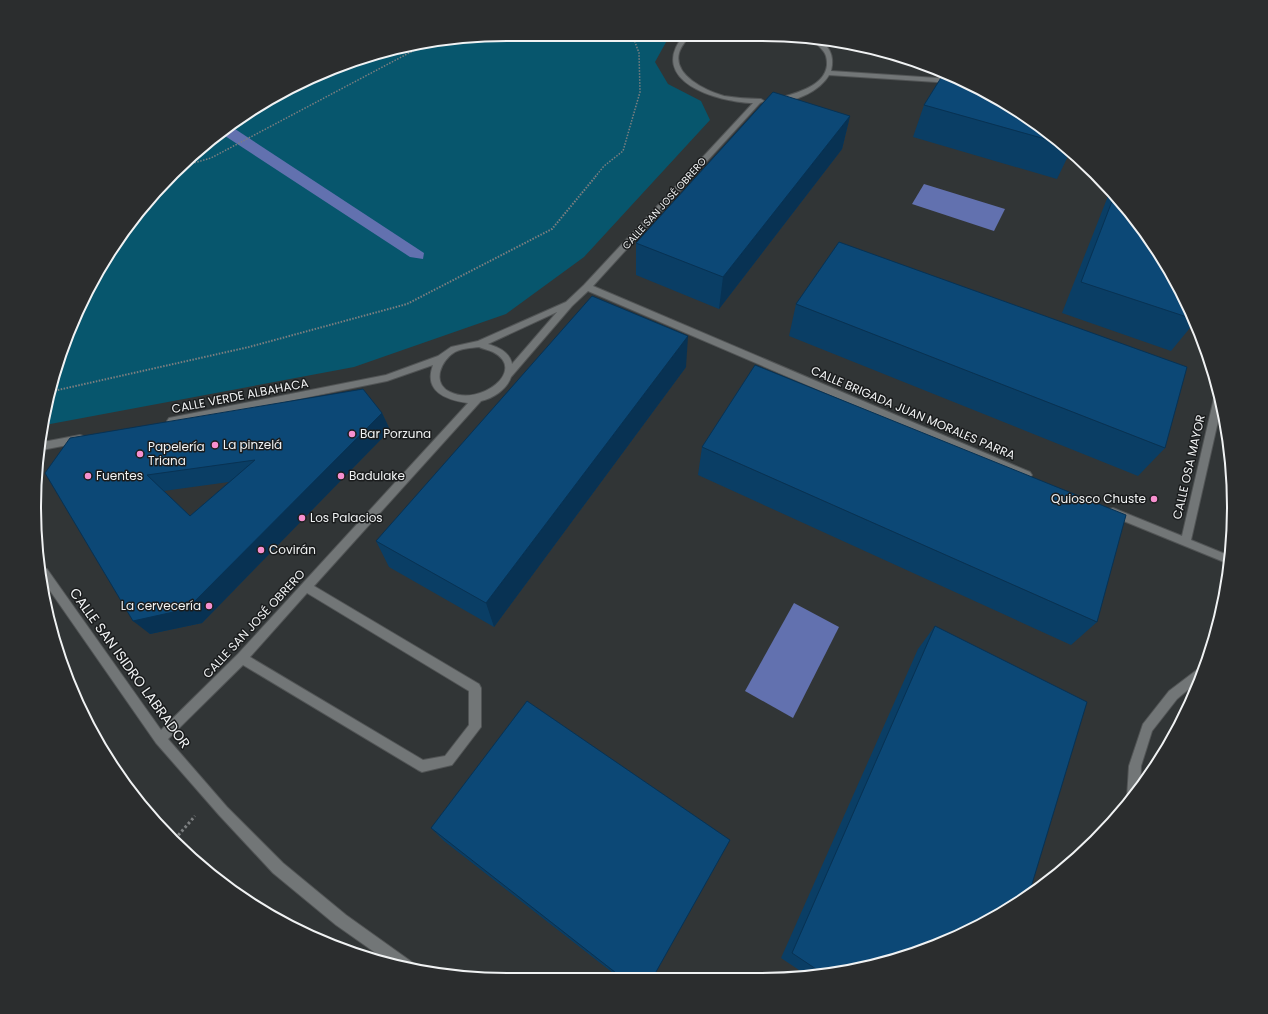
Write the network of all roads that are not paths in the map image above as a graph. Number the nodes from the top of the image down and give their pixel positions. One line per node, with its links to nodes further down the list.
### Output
1 (681, 41): 5 (street)
2 (824, 45): 3 (street)
3 (829, 73): 4 (street); 5 (street)
4 (949, 80)
5 (758, 101): 6 (street, CALLE SAN JOSÉ OBRERO)
6 (587, 287): 7 (street, CALLE SAN JOSÉ OBRERO); 16 (street, CALLE BRIGADA JUAN MORALES PARRA)
7 (569, 304): 8 (street, CALLE SAN JOSÉ OBRERO); 10 (street, CALLE SAN JOSÉ OBRERO)
8 (478, 344): 9 (street); 10 (street)
9 (440, 359): 11 (street); 13 (street, CALLE VERDE ALBAHACA)
10 (509, 374): 11 (street)
11 (477, 399): 21 (street, CALLE SAN JOSÉ OBRERO)
12 (1216, 409): 18 (street, CALLE OSA MAYOR)
13 (160, 424)
14 (89, 437): 15 (street)
15 (45, 445)
16 (1039, 480)
17 (1104, 508): 18 (street)
18 (1184, 543): 19 (street)
19 (1224, 558)
20 (46, 577): 24 (street, CALLE SAN ISIDRO LABRADOR)
21 (306, 587): 22 (street, CALLE SAN JOSÉ OBRERO); 22 (street)
22 (242, 658): 24 (street, CALLE SAN JOSÉ OBRERO)
23 (1195, 677): 25 (street)
24 (160, 739): 26 (street, CALLE SAN ISIDRO LABRADOR)
25 (1134, 787)
26 (396, 959)

